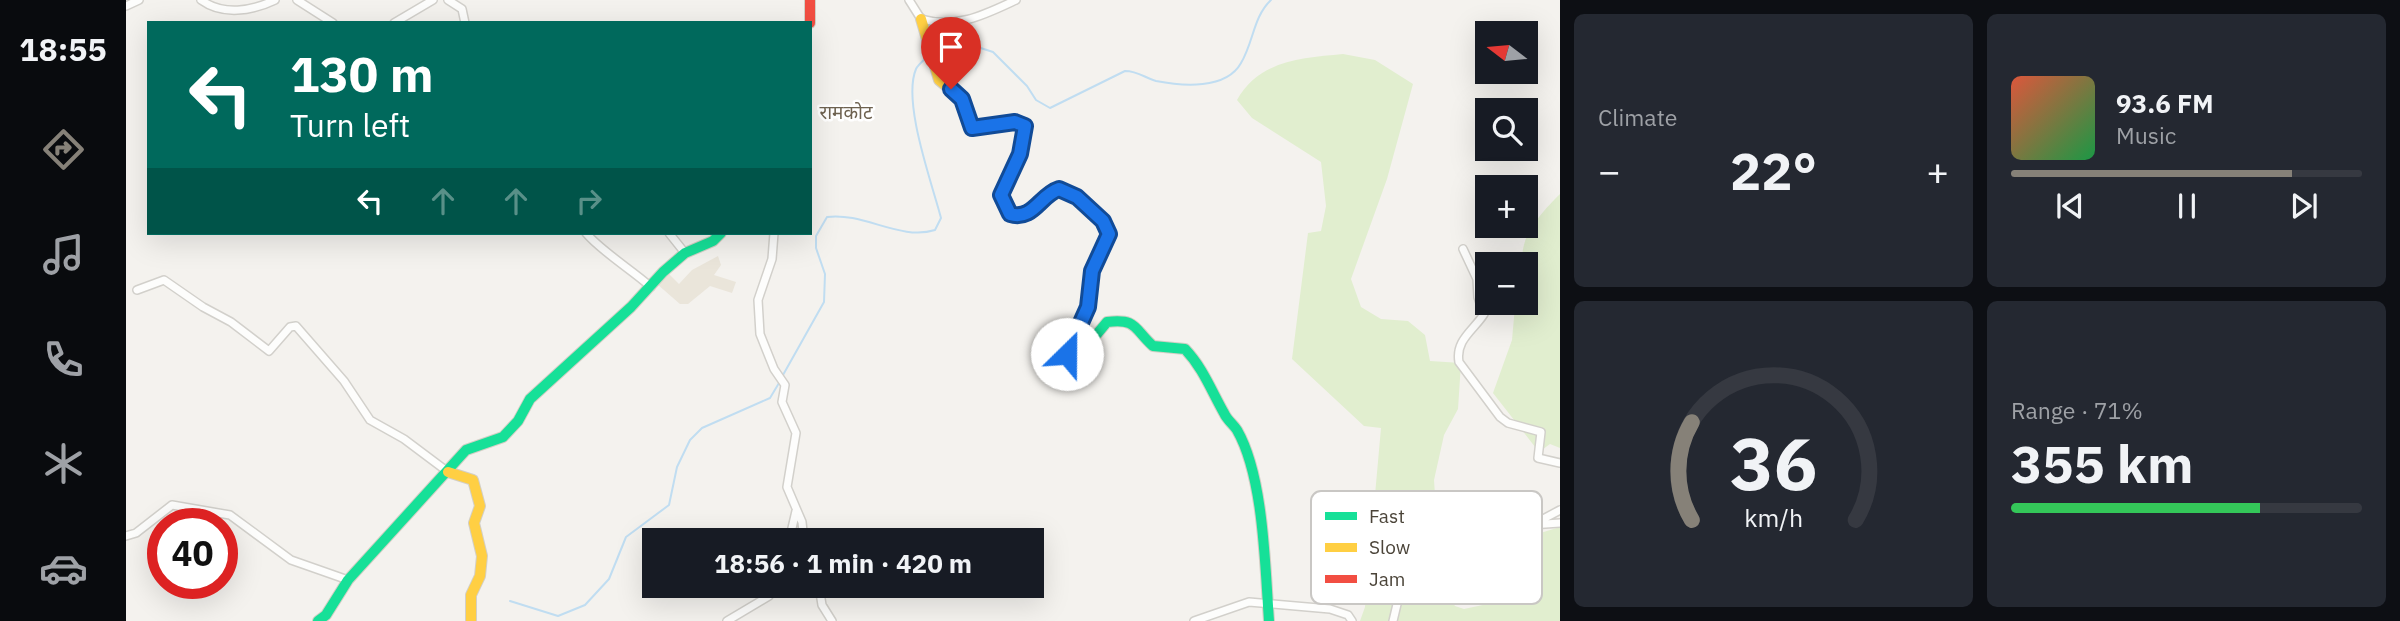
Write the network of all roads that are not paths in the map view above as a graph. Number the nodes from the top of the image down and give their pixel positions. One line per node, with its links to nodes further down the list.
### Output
1 (139, 0): 11 (street)
2 (201, 0): 12 (street)
3 (238, 0): 12 (street)
4 (275, 0): 12 (street)
5 (297, 0): 14 (street)
6 (433, 0): 15 (street)
7 (448, 0): 16 (street)
8 (810, 0): 17 (street)
9 (909, 0): 13 (street)
10 (1016, 0): 13 (street)
11 (126, 6)
12 (234, 9)
13 (922, 19): 39 (street)
14 (330, 21)
15 (397, 21)
16 (465, 21)
17 (810, 21)
18 (588, 235): 24 (street)
19 (671, 235): 23 (street)
20 (719, 235): 23 (street)
21 (774, 235): 28 (street)
22 (1463, 249): 26 (street)
23 (685, 253): 24 (street)
24 (650, 287): 27 (street)
25 (137, 290): 27 (street)
26 (1560, 463)
27 (448, 472): 36 (street); 41 (street)
28 (796, 510): 33 (street); 34 (street)
29 (1560, 510): 30 (street)
30 (1542, 519)
31 (1560, 523): 32 (street)
32 (1542, 524)
33 (792, 528)
34 (803, 528)
35 (126, 536): 36 (street)
36 (348, 580): 40 (street)
37 (766, 598): 42 (street)
38 (821, 598): 43 (street)
39 (1266, 606): 44 (street); 45 (street); 46 (street)
40 (318, 621)
41 (471, 621)
42 (727, 621)
43 (832, 621)
44 (1194, 621)
45 (1269, 621)
46 (1352, 621)

